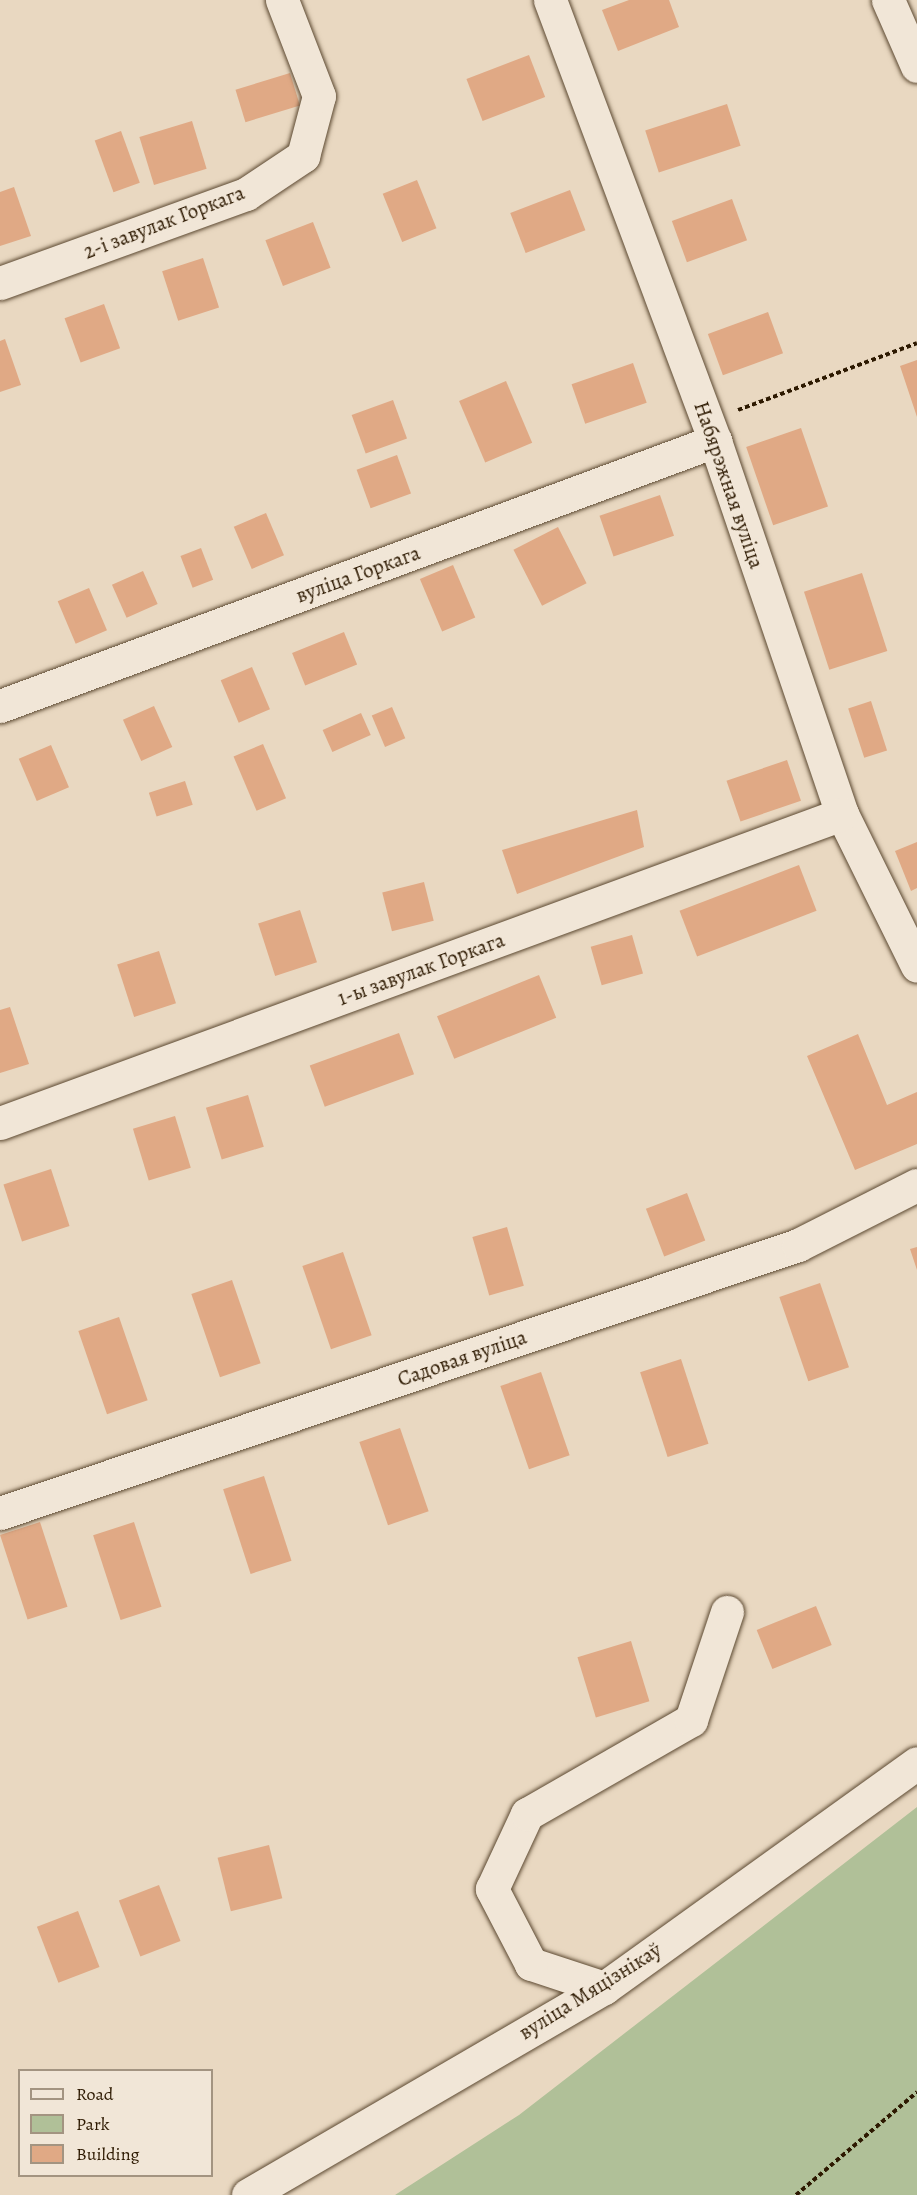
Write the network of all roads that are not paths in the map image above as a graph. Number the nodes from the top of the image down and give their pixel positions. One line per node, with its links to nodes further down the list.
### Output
1 (282, 0): 5 (street, 2-і завулак Горкага)
2 (550, 0): 6 (street, Набярэжная вуліца)
3 (888, 0): 4 (street)
4 (917, 66)
5 (0, 283)
6 (711, 431): 7 (street, вуліца Горкага); 8 (street, Набярэжная вуліца)
7 (0, 706)
8 (842, 814): 9 (street, Набярэжная вуліца); 10 (street, 1-ы завулак Горкага)
9 (917, 966)
10 (0, 1123)
11 (917, 1185): 12 (street, Садовая вуліца)
12 (0, 1514)
13 (727, 1612): 15 (street)
14 (917, 1763): 15 (street, вуліца Мяцізнікаў)
15 (604, 1988): 16 (street, вуліца Мяцізнікаў)
16 (248, 2195)

